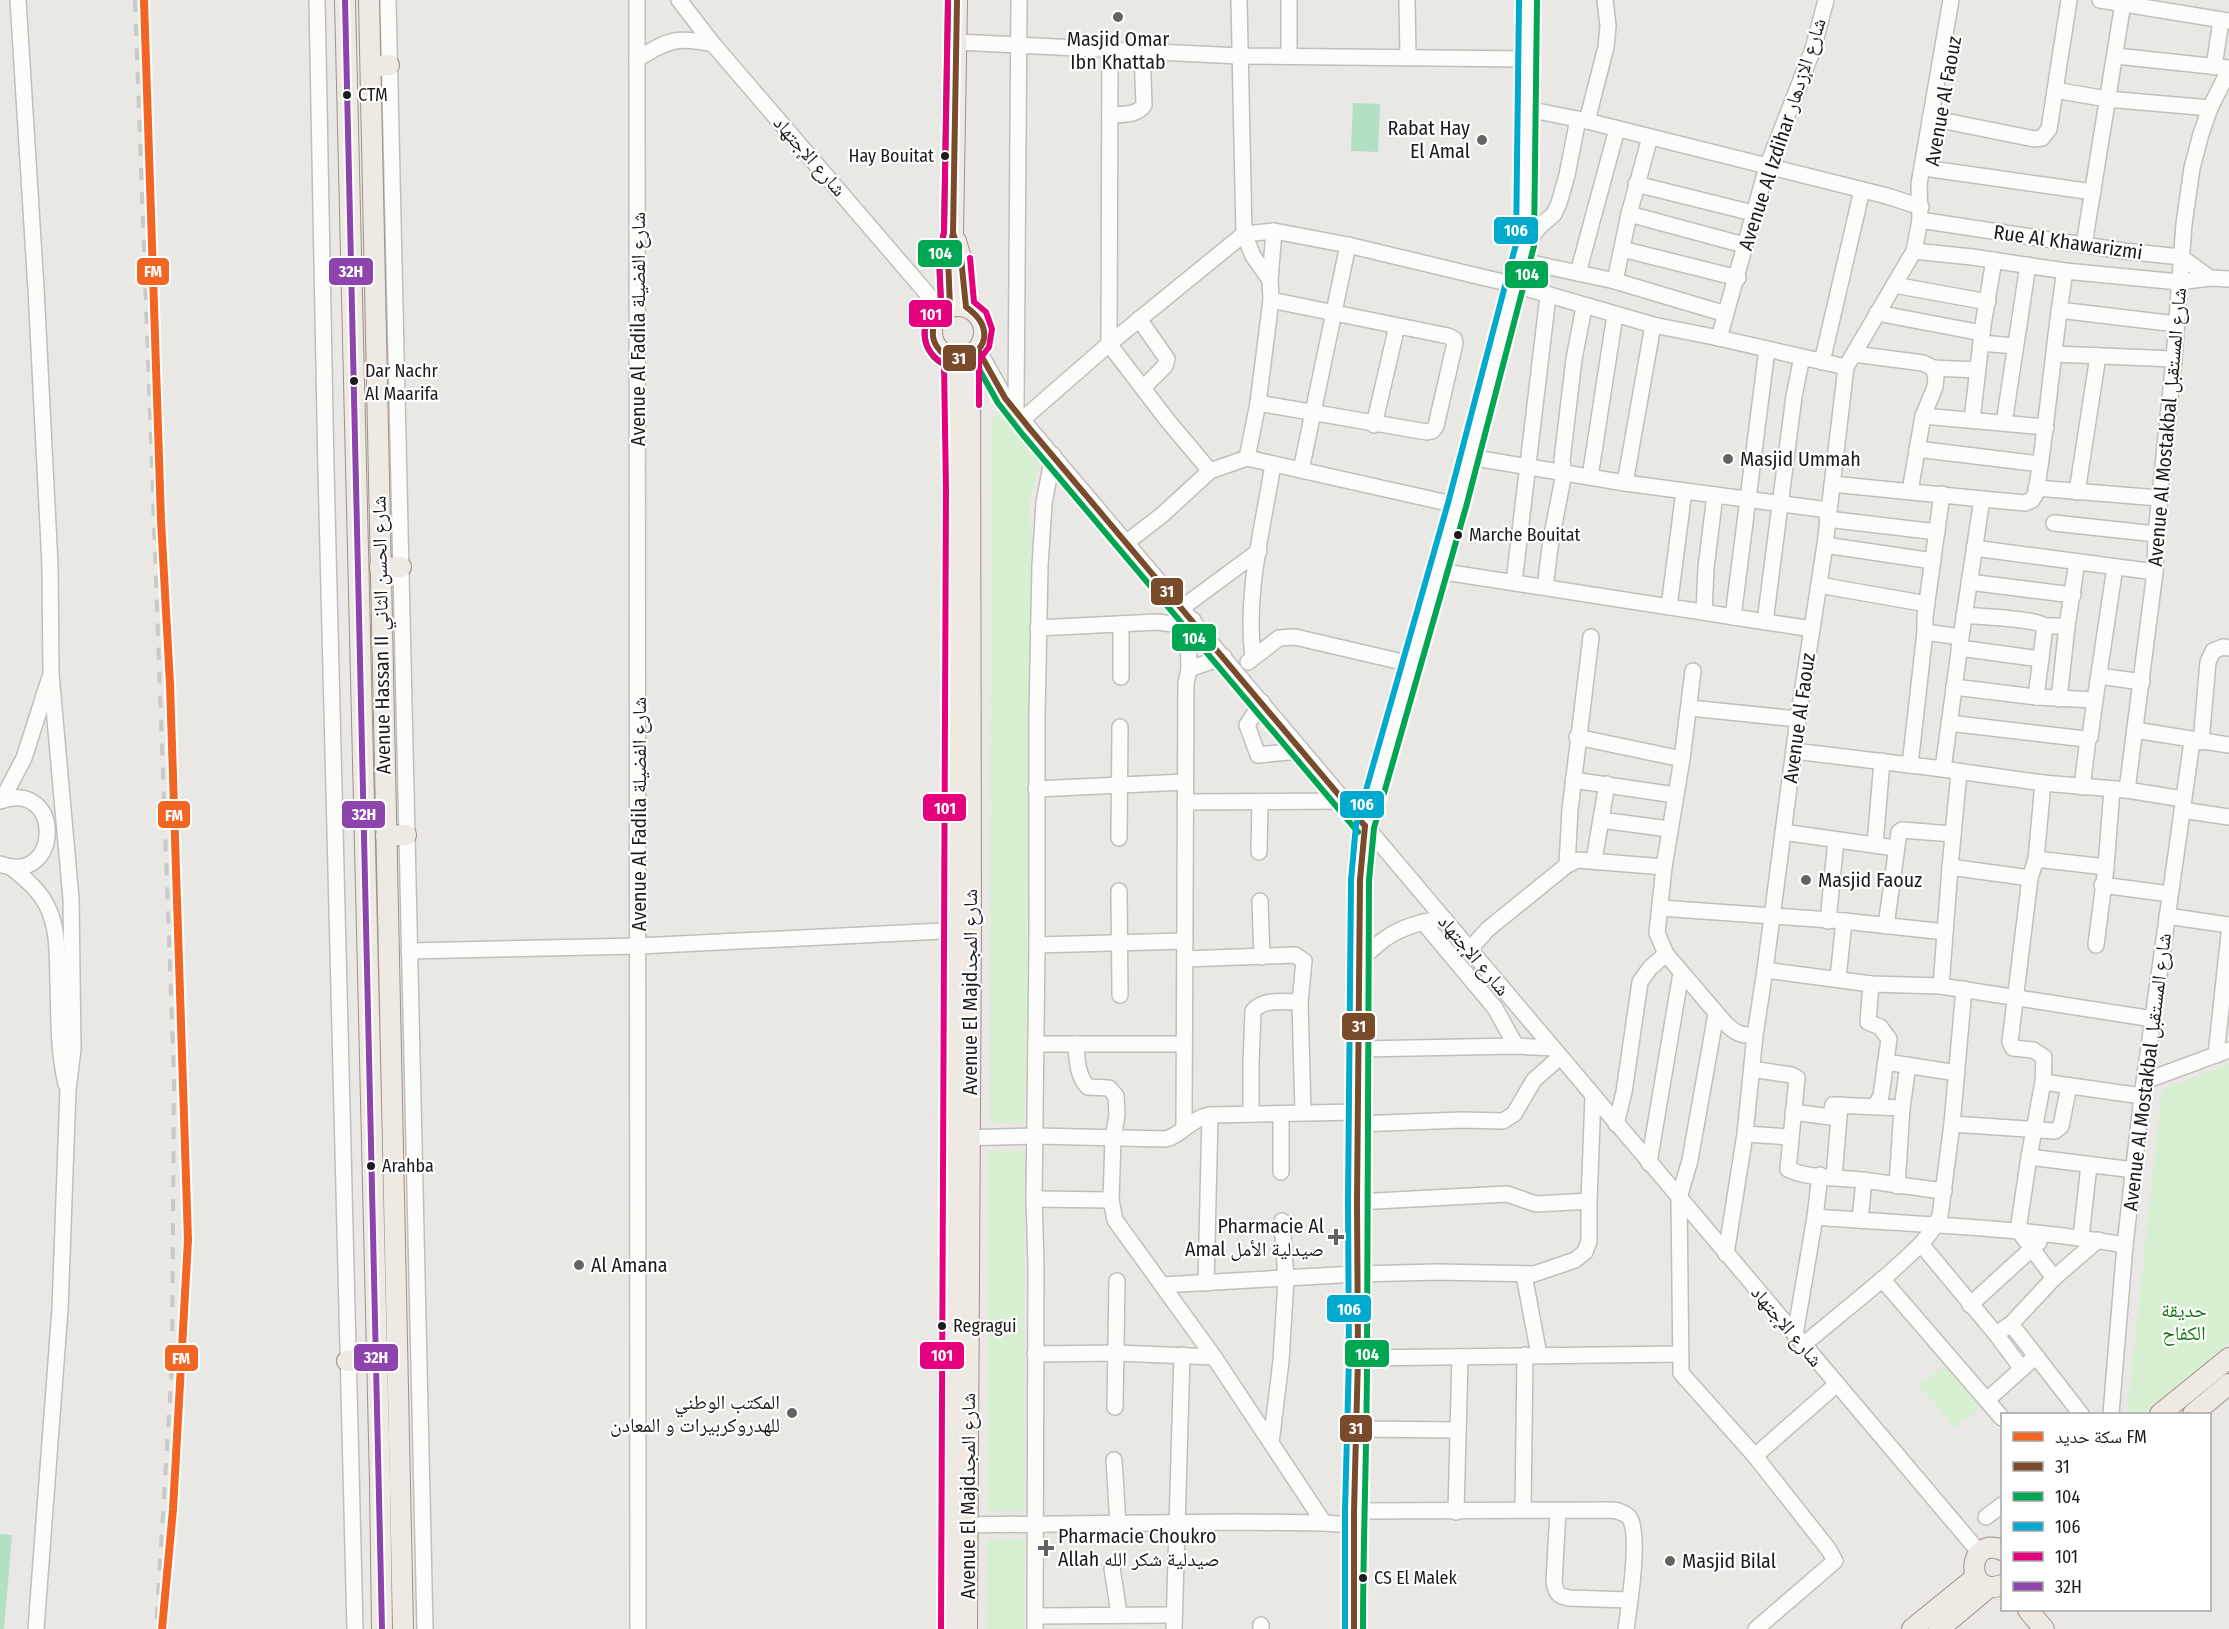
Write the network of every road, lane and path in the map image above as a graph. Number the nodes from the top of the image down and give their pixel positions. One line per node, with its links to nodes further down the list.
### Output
1 (18, 0): 179 (street)
2 (317, 0): 362 (street)
3 (345, 0): 363 (main road, Avenue Hassan II شارع الحسن الثاني)
4 (369, 0): 33 (main road, Avenue Hassan II شارع الحسن الثاني)
5 (388, 0): 33 (street)
6 (637, 0): 31 (street, Avenue Al Fadila شارع الفضيلة)
7 (679, 0): 23 (street, شارع الإجتهاد)
8 (957, 0): 22 (main road)
9 (1019, 0): 24 (street)
10 (1239, 0): 27 (street)
11 (1289, 0): 28 (street)
12 (1407, 0): 30 (street)
13 (1528, 0): 32 (street)
14 (1605, 0): 41 (street)
15 (1826, 0): 44 (street, Avenue Al Izdihar شارع الإزدهار)
16 (1951, 0): 40 (street, Avenue Al Faouz)
17 (1960, 0): 40 (street, Avenue Al Faouz)
18 (2069, 0): 35 (street)
19 (2100, 0): 20 (street)
20 (2123, 3): 21 (street); 29 (street)
21 (2225, 21): 34 (street, Avenue Al Mostakbal شارع المستقبل)
22 (956, 42): 24 (street); 78 (main road)
23 (713, 44): 31 (street); 78 (street, شارع الإجتهاد)
24 (1020, 46): 25 (street); 105 (street)
25 (1110, 49): 26 (street); 39 (street)
26 (1142, 51): 27 (street); 39 (street)
27 (1239, 56): 28 (street); 53 (street)
28 (1289, 56): 30 (street)
29 (2116, 56): 34 (street); 36 (street)
30 (1408, 58): 32 (street)
31 (637, 59): 261 (street, Avenue Al Fadila شارع الفضيلة)
32 (1528, 59): 38 (street)
33 (380, 66): 145 (street); 147 (main road, Avenue Hassan II شارع الحسن الثاني)
34 (2224, 68): 37 (street, Avenue Al Mostakbal شارع المستقبل)
35 (2055, 90): 36 (street); 40 (street)
36 (2107, 99): 37 (street); 48 (street)
37 (2210, 108): 60 (street, Avenue Al Mostakbal شارع المستقبل)
38 (1527, 109): 41 (street, Rue Al Khawarizmi); 56 (street)
39 (1110, 115): 90 (street)
40 (1935, 119): 45 (street, Avenue Al Faouz); 49 (street, Avenue Al Faouz)
41 (1583, 120): 42 (street, Rue Al Khawarizmi); 56 (street)
42 (1617, 129): 43 (street, Rue Al Khawarizmi); 65 (street)
43 (1650, 137): 44 (street, Rue Al Khawarizmi); 46 (street)
44 (1767, 167): 47 (street, Rue Al Khawarizmi); 50 (street, Avenue Al Izdihar شارع الإزدهار)
45 (1931, 168): 48 (street); 49 (street, Avenue Al Faouz)
46 (1636, 184): 50 (street); 51 (street)
47 (1862, 190): 49 (street, Rue Al Khawarizmi); 99 (street)
48 (2093, 192): 57 (street)
49 (1921, 209): 57 (street, Rue Al Khawarizmi); 59 (street, Avenue Al Faouz)
50 (1753, 213): 54 (street, Avenue Al Izdihar شارع الإزدهار)
51 (1629, 214): 54 (street); 58 (street)
52 (1274, 231): 53 (street); 55 (street); 69 (street)
53 (1244, 234): 69 (street); 84 (street)
54 (1744, 244): 66 (street, Avenue Al Izdihar شارع الإزدهار)
55 (1348, 245): 72 (street); 80 (street)
56 (1525, 245): 62 (street)
57 (2084, 245): 60 (street, Rue Al Khawarizmi)
58 (1622, 249): 66 (street); 70 (street)
59 (1914, 251): 61 (street, Rue Al Khawarizmi); 73 (street, Avenue Al Faouz)
60 (2181, 257): 67 (street, Rue Al Khawarizmi); 71 (street, Avenue Al Mostakbal شارع المستقبل)
61 (1994, 260): 63 (street, Rue Al Khawarizmi); 76 (street)
62 (1522, 261): 65 (street); 72 (street)
63 (2028, 265): 64 (street, Rue Al Khawarizmi); 91 (street)
64 (2065, 271): 71 (street, Rue Al Khawarizmi); 79 (street)
65 (1578, 273): 70 (street)
66 (1737, 278): 82 (street, Avenue Al Izdihar شارع الإزدهار)
67 (2210, 278): 68 (street, Rue Al Khawarizmi); 71 (street, Rue Al Khawarizmi)
68 (2229, 279)
69 (1270, 280): 75 (street)
70 (1615, 281): 82 (street)
71 (2179, 282): 85 (street, Avenue Al Mostakbal شارع المستقبل)
72 (1515, 285): 74 (street); 114 (street)
73 (1894, 285): 76 (street); 81 (street, Avenue Al Faouz)
74 (1548, 296): 77 (street); 117 (street)
75 (1271, 300): 80 (street); 103 (street)
76 (1988, 302): 89 (street)
77 (1584, 307): 83 (street); 120 (street)
78 (953, 309): 93 (main road); 93 (main road)
79 (2059, 310): 85 (street); 94 (street)
80 (1332, 313): 87 (street); 104 (street)
81 (1877, 313): 89 (street); 98 (street, Avenue Al Faouz)
82 (1726, 314): 88 (street, Avenue Al Izdihar شارع الإزدهار)
83 (1615, 315): 86 (street); 121 (street)
84 (1139, 319): 90 (street); 102 (street)
85 (2176, 324): 97 (street, Avenue Al Mostakbal شارع المستقبل)
86 (1653, 325): 88 (street); 122 (street)
87 (1397, 326): 109 (street); 109 (street)
88 (1719, 338): 92 (street)
89 (1982, 338): 91 (street); 101 (street)
90 (1109, 344): 102 (street); 105 (street)
91 (2015, 346): 108 (street)
92 (1767, 349): 96 (street); 132 (street)
93 (967, 354): 105 (street, شارع الإجتهاد); 254 (main road, Avenue El Majdشارع المجد)
94 (2054, 354): 95 (street); 110 (street)
95 (2098, 356): 97 (street); 127 (street)
96 (1802, 357): 99 (street); 133 (street)
97 (2174, 359): 130 (street, Avenue Al Mostakbal شارع المستقبل)
98 (1850, 361): 99 (street); 100 (street); 123 (street, Avenue Al Faouz)
99 (1822, 362)
100 (1933, 368): 101 (street); 106 (street)
101 (1977, 370): 107 (street)
102 (1143, 388): 119 (street)
103 (1258, 403): 104 (street); 113 (street)
104 (1314, 412): 109 (street); 118 (street)
105 (1019, 415): 112 (street, شارع الإجتهاد)
106 (1923, 416): 107 (street); 111 (street)
107 (1972, 420): 108 (street)
108 (2004, 423): 110 (street)
109 (1374, 424)
110 (2046, 428): 116 (street)
111 (1917, 449): 116 (street); 125 (street)
112 (1053, 456): 139 (street, شارع الإجتهاد); 166 (street)
113 (1247, 458): 115 (street); 119 (street)
114 (1469, 458): 117 (street); 134 (street)
115 (1273, 464): 118 (street); 142 (street)
116 (2040, 464): 124 (street)
117 (1527, 468): 120 (street); 150 (street)
118 (1301, 470): 134 (street)
119 (1210, 471): 139 (street)
120 (1564, 473): 121 (street); 153 (street)
121 (1590, 477): 122 (street)
122 (1625, 483): 126 (street)
123 (1832, 484): 125 (street); 135 (street, Avenue Al Faouz)
124 (2036, 488): 127 (street); 131 (street)
125 (1910, 490): 128 (street)
126 (1684, 491): 129 (street); 156 (street)
127 (2077, 492): 130 (street)
128 (1942, 494): 131 (street); 137 (street)
129 (1715, 495): 132 (street); 158 (street)
130 (2159, 498): 138 (street, Avenue Al Mostakbal شارع المستقبل)
131 (1982, 499): 141 (street)
132 (1749, 500): 133 (street); 160 (street)
133 (1781, 504): 135 (street); 161 (street)
134 (1457, 505): 148 (street)
135 (1828, 515): 137 (street); 140 (street, Avenue Al Faouz)
136 (2054, 523): 138 (street)
137 (1937, 532): 143 (street)
138 (2156, 534): 149 (street, Avenue Al Mostakbal شارع المستقبل)
139 (1127, 542): 157 (street, شارع الإجتهاد)
140 (1825, 545): 143 (street); 152 (street, Avenue Al Faouz)
141 (1974, 548): 144 (street); 151 (street)
142 (1259, 550): 157 (street); 173 (street)
143 (1933, 561): 155 (street)
144 (2077, 562): 146 (street); 154 (street)
145 (400, 567): 147 (main road); 226 (street)
146 (2115, 567): 149 (street); 180 (street)
147 (380, 568): 227 (main road, Avenue Hassan II شارع الحسن الثاني)
148 (1438, 571): 150 (street); 175 (street)
149 (2155, 572): 182 (street, Avenue Al Mostakbal شارع المستقبل)
150 (1514, 582): 153 (street)
151 (1969, 582): 154 (street); 159 (street)
152 (1820, 585): 155 (street); 167 (street, Avenue Al Faouz)
153 (1545, 588): 156 (street)
154 (2073, 595): 165 (street)
155 (1927, 604): 168 (street)
156 (1669, 606): 158 (street)
157 (1182, 607): 162 (street, شارع الإجتهاد)
158 (1704, 612): 160 (street)
159 (1964, 615): 164 (street); 170 (street)
160 (1733, 617): 161 (street)
161 (1765, 622): 167 (street)
162 (1191, 623): 163 (street); 172 (street, شارع الإجتهاد); 176 (street)
163 (1121, 624): 166 (street); 181 (street)
164 (2045, 626): 165 (street); 174 (street)
165 (2067, 626): 185 (street)
166 (1038, 628): 210 (street)
167 (1812, 629): 189 (street, Avenue Al Faouz)
168 (1925, 632): 170 (street); 201 (street)
169 (1591, 637): 193 (street)
170 (1960, 642): 174 (street); 183 (street)
171 (2229, 648): 195 (street, Avenue Al Mostakbal شارع المستقبل)
172 (1224, 657): 176 (street); 178 (street, شارع الإجتهاد)
173 (1253, 657): 175 (street); 178 (street)
174 (2041, 659): 184 (street)
175 (1411, 664): 222 (street)
176 (1189, 669): 205 (street)
177 (1693, 671): 188 (street)
178 (1237, 672): 187 (street, شارع الإجتهاد)
179 (51, 674): 213 (street); 221 (street)
180 (2099, 676): 182 (street); 186 (street)
181 (1121, 677)
182 (2142, 682): 192 (street, Avenue Al Mostakbal شارع المستقبل)
183 (1954, 687): 184 (street); 190 (street)
184 (2036, 697): 185 (street)
185 (2059, 699): 186 (street)
186 (2095, 700): 194 (street)
187 (1262, 702): 197 (street, شارع الإجتهاد); 197 (street)
188 (1689, 708): 189 (street); 199 (street)
189 (1798, 719): 198 (street, Avenue Al Faouz)
190 (1949, 723): 194 (street); 202 (street)
191 (1120, 727): 208 (street)
192 (2135, 730): 195 (street); 211 (street, Avenue Al Mostakbal شارع المستقبل)
193 (1577, 737): 199 (street); 204 (street)
194 (2088, 739): 209 (street)
195 (2196, 741): 196 (street); 217 (street, Avenue Al Mostakbal شارع المستقبل)
196 (2229, 745)
197 (1300, 748): 214 (street, شارع الإجتهاد)
198 (1794, 751): 200 (street); 224 (street, Avenue Al Faouz)
199 (1682, 759): 212 (street)
200 (1882, 761): 201 (street); 230 (street)
201 (1910, 765): 202 (street)
202 (1943, 769): 203 (street)
203 (1959, 772): 206 (street); 225 (street)
204 (1573, 780): 207 (street); 236 (street)
205 (1185, 782): 208 (street); 215 (street)
206 (2043, 783): 209 (street); 233 (street)
207 (1607, 784): 212 (street); 219 (street)
208 (1118, 786): 210 (street); 228 (street)
209 (2082, 787): 211 (street)
210 (1036, 789): 259 (street)
211 (2120, 790): 217 (street); 239 (street, Avenue Al Mostakbal شارع المستقبل)
212 (1675, 795): 223 (street)
213 (1, 801): 220 (street)
214 (1345, 801): 216 (street); 222 (street, شارع الإجتهاد)
215 (1185, 802): 216 (street); 257 (street)
216 (1260, 802): 232 (street)
217 (2182, 805): 218 (street); 243 (street, Avenue Al Mostakbal شارع المستقبل)
218 (2229, 817)
219 (1601, 820): 223 (street); 234 (street)
220 (48, 824): 221 (street); 235 (street)
221 (65, 824): 294 (street)
222 (1365, 826): 248 (street, شارع الإجتهاد); 267 (street)
223 (1669, 829): 237 (street)
224 (1783, 832): 229 (street); 247 (street, Avenue Al Faouz)
225 (1953, 834): 231 (street); 238 (street)
226 (406, 835): 227 (main road); 263 (street)
227 (386, 836): 404 (main road, Avenue Hassan II شارع الحسن الثاني)
228 (1119, 838)
229 (1836, 840): 230 (street); 249 (street)
230 (1875, 845): 231 (street)
231 (1895, 848): 253 (street)
232 (1259, 852)
233 (2036, 859): 239 (street); 240 (street)
234 (1594, 860): 236 (street); 237 (street)
235 (3, 865): 294 (street)
236 (1567, 865): 262 (street)
237 (1664, 867): 245 (street)
238 (1950, 867): 240 (street); 255 (street)
239 (2106, 867): 241 (street, Avenue Al Mostakbal شارع المستقبل)
240 (2030, 878): 275 (street)
241 (2102, 885): 243 (street); 260 (street, Avenue Al Mostakbal شارع المستقبل)
242 (1119, 891): 258 (street)
243 (2170, 894): 246 (street, Avenue Al Mostakbal شارع المستقبل)
244 (1260, 901): 265 (street)
245 (1660, 908): 247 (street); 264 (street)
246 (2167, 916): 252 (street); 278 (street, Avenue Al Mostakbal شارع المستقبل)
247 (1773, 917): 249 (street); 268 (street, Avenue Al Faouz)
248 (1443, 918): 251 (street); 262 (street, شارع الإجتهاد)
249 (1828, 921): 250 (street)
250 (1844, 921): 253 (street); 270 (street)
251 (1424, 922): 267 (street); 283 (street)
252 (2229, 925)
253 (1886, 926): 255 (street)
254 (962, 930): 261 (street); 312 (main road, Avenue El Majdشارع المجد)
255 (1945, 932): 272 (street)
256 (2229, 933): 285 (street)
257 (1185, 940): 258 (street); 266 (street)
258 (1121, 943): 259 (street); 274 (street)
259 (1037, 945): 280 (street)
260 (2096, 945)
261 (639, 946): 263 (street); 406 (street, Avenue Al Fadila شارع الفضيلة)
262 (1469, 950): 286 (street, شارع الإجتهاد)
263 (409, 951): 405 (street)
264 (1666, 954): 269 (street); 305 (street)
265 (1262, 957): 266 (street); 276 (street)
266 (1185, 959): 282 (street)
267 (1359, 961): 284 (street)
268 (1765, 970): 270 (street); 279 (street, Avenue Al Faouz)
269 (1681, 973): 277 (street); 315 (street)
270 (1838, 978): 271 (street)
271 (1871, 984): 272 (street); 287 (street)
272 (1941, 986): 273 (street)
273 (1964, 989): 275 (street); 290 (street)
274 (1120, 994)
275 (2014, 996): 278 (street); 291 (street)
276 (1299, 1002): 299 (street); 301 (street)
277 (1716, 1014): 279 (street); 323 (street)
278 (2153, 1019): 293 (street, Avenue Al Mostakbal شارع المستقبل)
279 (1755, 1035): 289 (street, Avenue Al Faouz)
280 (1036, 1044): 281 (street); 310 (street)
281 (1076, 1044): 282 (street); 313 (street)
282 (1184, 1044): 307 (street)
283 (1516, 1046): 284 (street); 286 (street)
284 (1360, 1049): 304 (street)
285 (2222, 1052): 293 (street)
286 (1557, 1053): 295 (street, شارع الإجتهاد); 304 (street)
287 (1886, 1062): 288 (street); 297 (street)
288 (1908, 1065): 290 (street); 298 (street)
289 (1752, 1069): 300 (street); 309 (street, Avenue Al Faouz)
290 (1957, 1073): 306 (street)
291 (2043, 1082): 292 (street); 308 (street)
292 (2069, 1086): 293 (street); 308 (street)
293 (2144, 1089): 317 (street, Avenue Al Mostakbal شارع المستقبل)
294 (68, 1090): 401 (street)
295 (1593, 1096): 305 (street, شارع الإجتهاد); 326 (street)
296 (1840, 1104): 297 (street); 300 (street); 319 (street)
297 (1875, 1106): 298 (street)
298 (1902, 1108): 321 (street)
299 (1303, 1112): 302 (street); 304 (street)
300 (1793, 1113): 311 (street)
301 (1251, 1114): 302 (street); 303 (street)
302 (1281, 1114): 318 (street)
303 (1210, 1115): 307 (street); 346 (street)
304 (1358, 1118): 327 (street)
305 (1616, 1124): 315 (street, شارع الإجتهاد)
306 (1952, 1124): 308 (street); 322 (street)
307 (1184, 1127): 313 (street)
308 (2034, 1130): 314 (street)
309 (1745, 1134): 311 (street); 339 (street, Avenue Al Faouz)
310 (1035, 1136): 312 (street); 313 (street); 324 (street)
311 (1790, 1137): 319 (street)
312 (961, 1138): 389 (main road, Avenue El Majdشارع المجد)
313 (1113, 1139): 325 (street)
314 (2029, 1157): 316 (street); 332 (street)
315 (1649, 1163): 323 (street, شارع الإجتهاد)
316 (2089, 1165): 317 (street); 334 (street)
317 (2134, 1170): 337 (street, Avenue Al Mostakbal شارع المستقبل)
318 (1281, 1172)
319 (1827, 1176): 320 (street); 328 (street)
320 (1864, 1180): 321 (street); 329 (street)
321 (1897, 1186): 322 (street)
322 (1944, 1191): 331 (street)
323 (1679, 1198): 339 (street, شارع الإجتهاد); 354 (street)
324 (1034, 1199): 325 (street); 353 (street)
325 (1111, 1200): 347 (street)
326 (1589, 1201): 327 (street); 341 (street)
327 (1357, 1202): 340 (street)
328 (1815, 1217): 329 (street); 351 (street)
329 (1860, 1220): 331 (street)
330 (1282, 1221): 344 (street)
331 (1936, 1226): 332 (street); 336 (street)
332 (2018, 1230): 333 (street); 338 (street)
333 (2046, 1234): 334 (street); 338 (street)
334 (2081, 1238): 335 (street)
335 (2098, 1240): 337 (street); 342 (street)
336 (1921, 1244): 343 (street); 348 (street)
337 (2125, 1245): 370 (street, Avenue Al Mostakbal شارع المستقبل)
338 (2032, 1249): 342 (street); 348 (street)
339 (1726, 1254): 351 (street, شارع الإجتهاد)
340 (1356, 1274): 341 (street); 344 (street); 360 (street)
341 (1524, 1275): 356 (street)
342 (2054, 1278): 349 (street)
343 (1882, 1279): 351 (street); 367 (street)
344 (1286, 1280): 346 (street); 376 (street)
345 (1117, 1281): 352 (street)
346 (1206, 1283): 347 (street)
347 (1162, 1285): 358 (street)
348 (1970, 1305): 350 (street)
349 (2011, 1324): 350 (street); 357 (street)
350 (1996, 1334): 364 (street)
351 (1799, 1340): 365 (street, شارع الإجتهاد)
352 (1117, 1353): 353 (street); 355 (street); 368 (street)
353 (1035, 1354): 386 (street)
354 (1679, 1354): 356 (street); 377 (street)
355 (1182, 1355): 358 (street); 388 (street)
356 (1532, 1355): 359 (street); 380 (street)
357 (2036, 1356): 364 (street); 369 (street)
358 (1214, 1357): 376 (street)
359 (1460, 1357): 360 (street); 375 (street)
360 (1358, 1358): 374 (street)
361 (2229, 1358): 371 (main road)
362 (347, 1361): 363 (main road); 402 (street)
363 (377, 1361): 403 (main road, Avenue Hassan II شارع الحسن الثاني)
364 (2022, 1369): 367 (street)
365 (1837, 1384): 377 (street); 391 (street, شارع الإجتهاد)
366 (2228, 1387): 372 (main road)
367 (1987, 1400): 373 (street)
368 (1115, 1407)
369 (2080, 1413)
370 (2112, 1413)
371 (2161, 1413)
372 (2194, 1413)
373 (2001, 1417)
374 (1358, 1429): 375 (street); 384 (street)
375 (1458, 1430): 382 (street)
376 (1271, 1443): 385 (street)
377 (1755, 1456): 411 (street)
378 (1114, 1460): 387 (street)
379 (2001, 1506): 383 (street)
380 (1523, 1510): 381 (street); 382 (street)
381 (1558, 1511): 394 (street); 394 (street)
382 (1456, 1512): 384 (street)
383 (1986, 1517)
384 (1354, 1518): 385 (street); 409 (street)
385 (1324, 1522): 388 (street)
386 (1035, 1524): 387 (street); 389 (street); 399 (street)
387 (1118, 1524): 388 (street)
388 (1178, 1524): 398 (street)
389 (959, 1525): 407 (main road, Avenue El Majdشارع المجد); 408 (main road, Avenue El Majdشارع المجد)
390 (2001, 1548): 391 (main road)
391 (1980, 1553): 393 (main road)
392 (1112, 1568): 396 (street)
393 (1989, 1583): 412 (main road); 413 (main road)
394 (1629, 1600): 410 (street)
395 (2029, 1611): 400 (main road)
396 (1119, 1614): 397 (street); 398 (street)
397 (1100, 1622): 399 (street)
398 (1173, 1622)
399 (1035, 1623)
400 (2041, 1628)
401 (36, 1629)
402 (355, 1629)
403 (382, 1629)
404 (403, 1629)
405 (425, 1629)
406 (638, 1629)
407 (950, 1629)
408 (967, 1629)
409 (1354, 1629)
410 (1626, 1629)
411 (1756, 1629)
412 (1912, 1629)
413 (1939, 1629)

